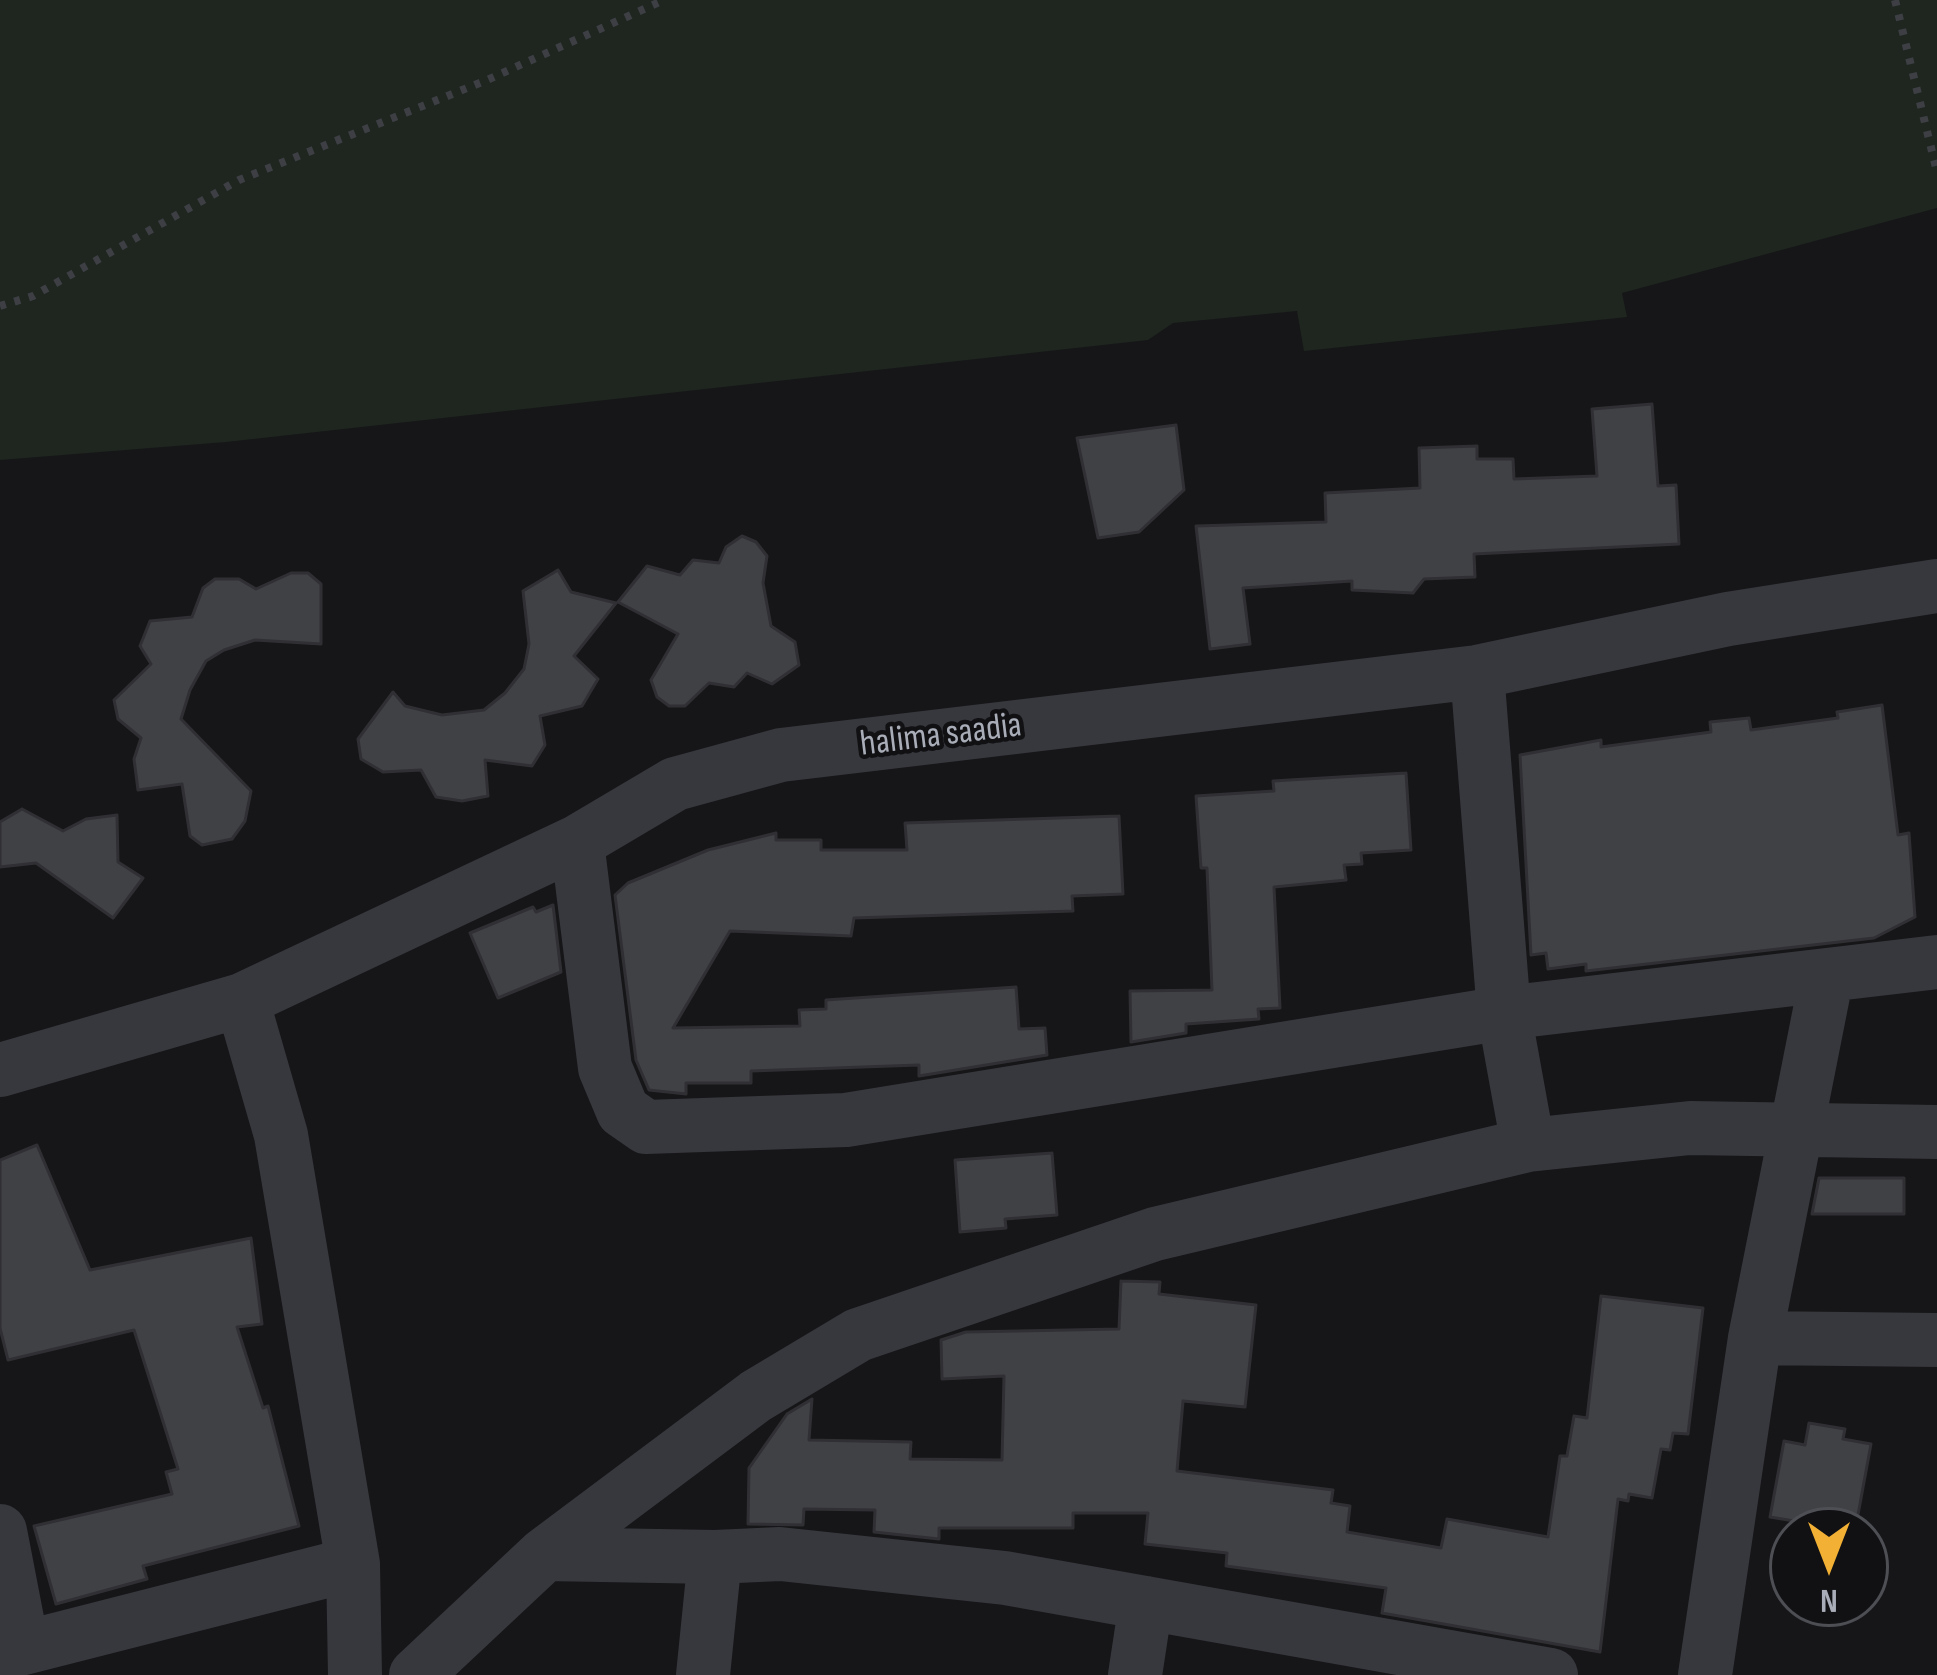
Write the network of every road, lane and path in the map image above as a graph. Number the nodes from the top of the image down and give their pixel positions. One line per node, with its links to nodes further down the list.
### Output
1 (664, 0): 4 (path)
2 (1895, 0): 3 (path)
3 (1937, 172)
4 (0, 306)
5 (1937, 586): 6 (street, halima saadia)
6 (1478, 672): 7 (street, halima saadia); 11 (street)
7 (577, 842): 10 (street, halima saadia); 11 (street)
8 (1937, 962): 9 (street)
9 (1827, 975): 11 (street); 13 (street)
10 (242, 1000): 12 (street, halima saadia); 21 (street)
11 (1504, 1013): 15 (street)
12 (0, 1070)
13 (1796, 1129): 14 (street); 15 (street); 16 (street)
14 (1937, 1132)
15 (1528, 1145): 19 (street)
16 (1755, 1338): 17 (street); 29 (street)
17 (1937, 1340)
18 (0, 1531): 23 (street)
19 (545, 1554): 20 (street); 25 (street)
20 (715, 1557): 22 (street); 26 (street)
21 (353, 1564): 23 (street); 24 (street)
22 (1146, 1603): 27 (street); 28 (street)
23 (11, 1650)
24 (355, 1675)
25 (416, 1675)
26 (703, 1675)
27 (1136, 1675)
28 (1551, 1675)
29 (1705, 1675)

